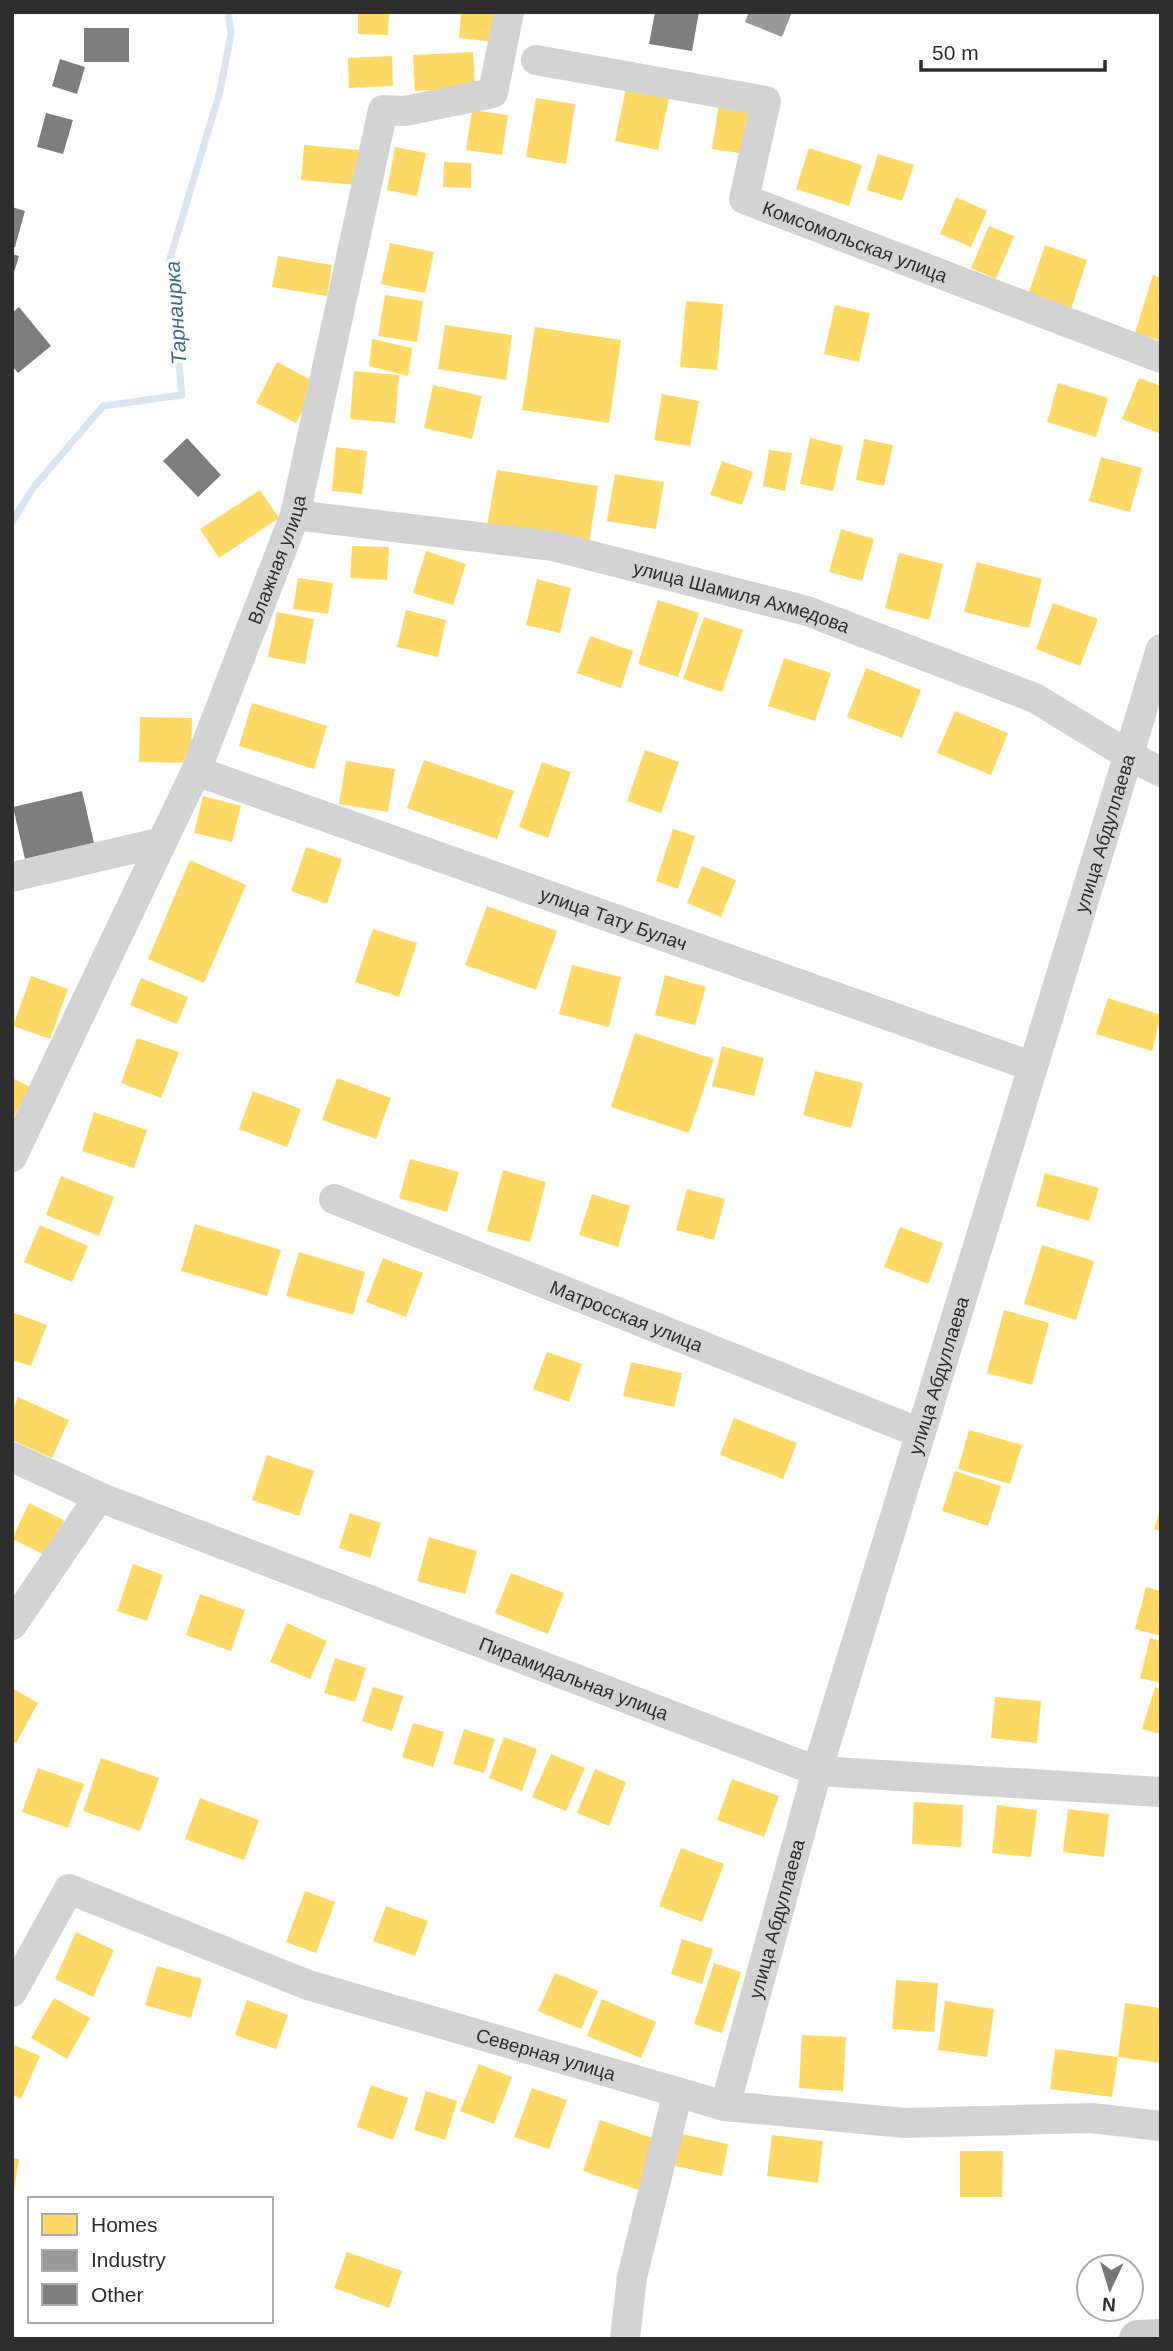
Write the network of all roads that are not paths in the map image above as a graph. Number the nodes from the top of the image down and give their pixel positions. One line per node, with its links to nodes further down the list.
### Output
1 (509, 12): 4 (street, Влажная улица)
2 (536, 60): 3 (street, Комсомольская улица)
3 (1161, 358)
4 (295, 514): 6 (street, улица Шамиля Ахмедова); 7 (street, Влажная улица)
5 (1161, 649): 6 (street, улица Абдуллаева)
6 (1130, 756): 8 (street, улица Шамиля Ахмедова); 11 (street, улица Абдуллаева)
7 (196, 771): 9 (street, Влажная улица); 11 (street, улица Тату Булач)
8 (1161, 772)
9 (162, 842): 10 (street); 12 (street, Влажная улица)
10 (12, 877)
11 (1031, 1066): 14 (street, улица Абдуллаева)
12 (12, 1157)
13 (334, 1199): 14 (street, Матросская улица)
14 (920, 1433): 18 (street, улица Абдуллаева)
15 (12, 1457): 16 (street, Пирамидальная улица)
16 (99, 1497): 17 (street); 18 (street, Пирамидальная улица)
17 (12, 1625)
18 (817, 1771): 19 (street, Пирамидальная улица); 22 (street, улица Абдуллаева)
19 (1161, 1791)
20 (12, 1992): 21 (street, Северная улица)
21 (678, 2092): 22 (street, Северная улица); 25 (street)
22 (725, 2106): 23 (street, Северная улица)
23 (1161, 2126)
24 (1161, 2338): 26 (main road)
25 (625, 2339)
26 (1138, 2339)

